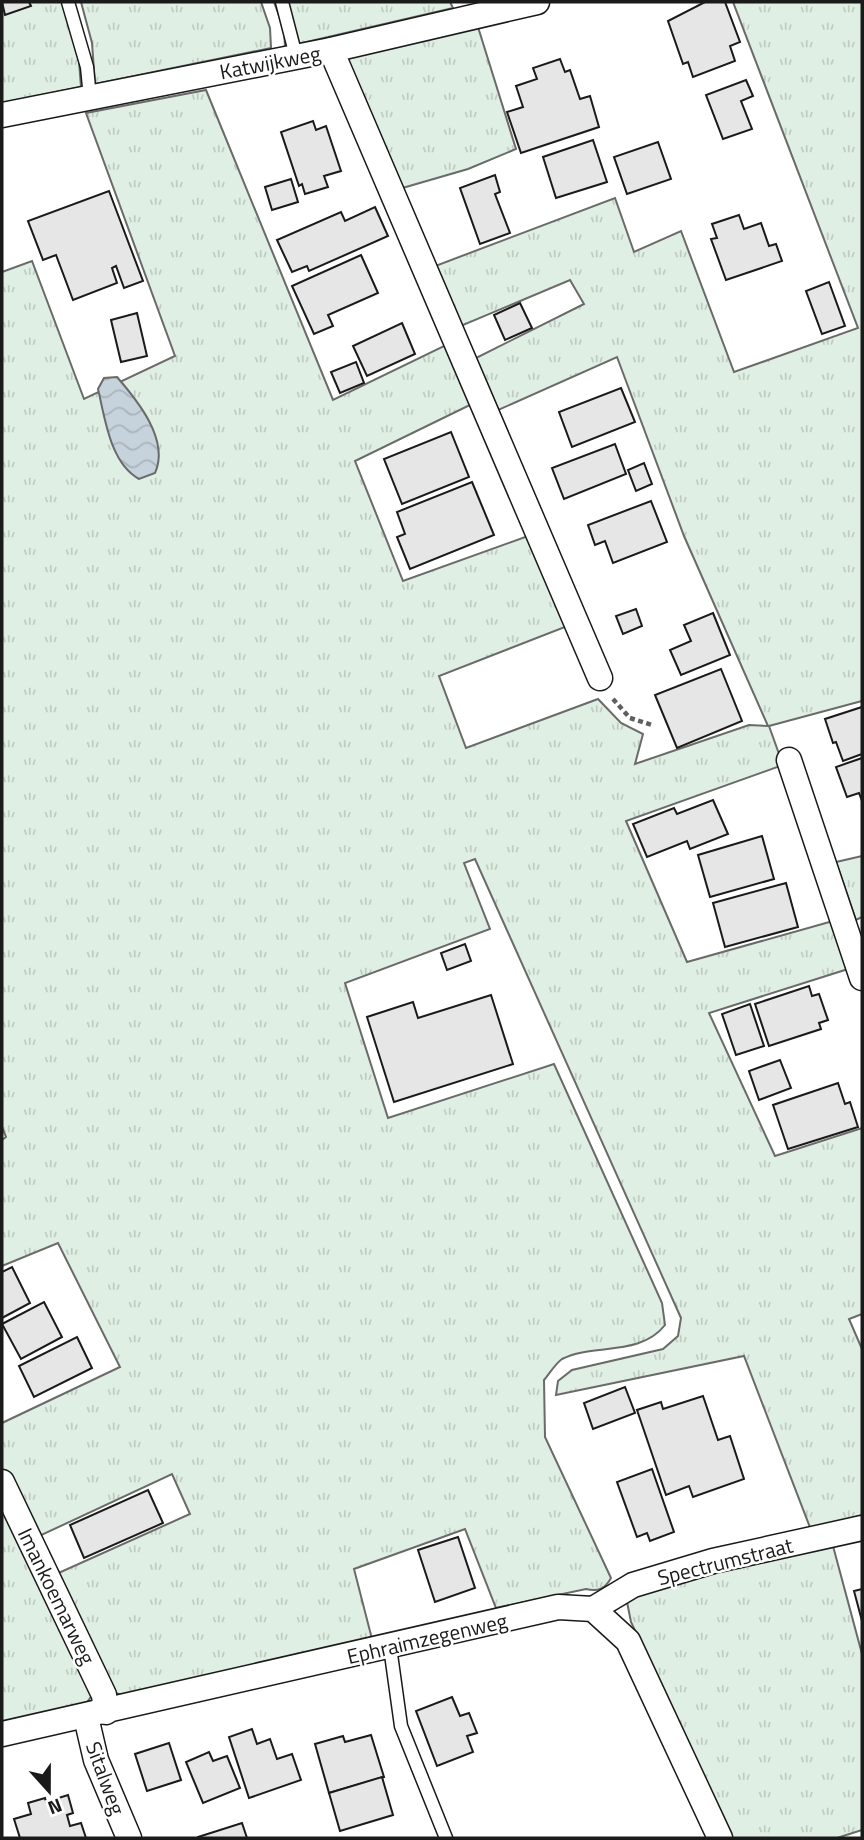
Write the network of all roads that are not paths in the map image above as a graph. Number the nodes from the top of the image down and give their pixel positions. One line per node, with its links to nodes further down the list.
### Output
1 (68, 2): 6 (lane)
2 (282, 2): 5 (lane)
3 (534, 2): 4 (street, Katwijkweg)
4 (331, 50): 5 (street, Katwijkweg); 8 (street)
5 (296, 56): 6 (street, Katwijkweg)
6 (90, 98): 7 (street, Katwijkweg)
7 (2, 115)
8 (600, 678)
9 (789, 760): 10 (street)
10 (862, 978)
11 (2, 1482): 15 (street, Imankoemarweg)
12 (862, 1528): 13 (street, Spectrumstraat)
13 (593, 1609): 14 (street, Ephraimzegenweg); 19 (street)
14 (390, 1647): 15 (street, Ephraimzegenweg); 18 (lane)
15 (96, 1715): 16 (street, Ephraimzegenweg); 17 (street, Sitalweg)
16 (2, 1734)
17 (129, 1838)
18 (446, 1838)
19 (720, 1838)

